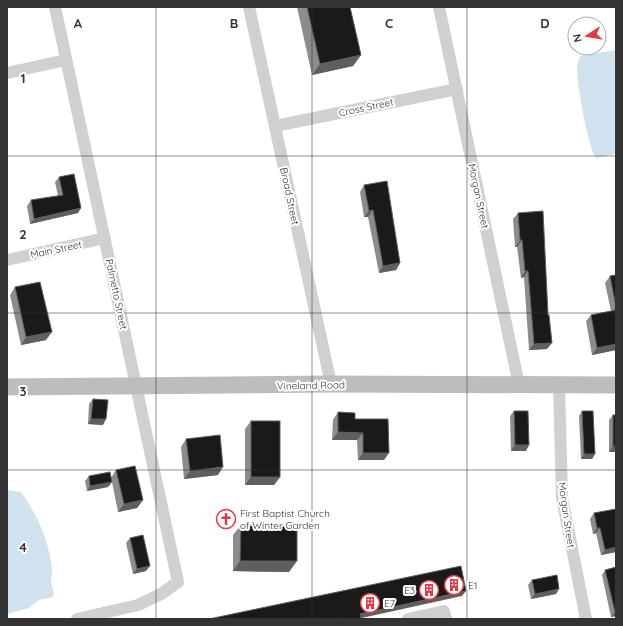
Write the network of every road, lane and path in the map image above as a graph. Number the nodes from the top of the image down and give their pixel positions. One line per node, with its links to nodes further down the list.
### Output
1 (55, 7): 4 (street, Palmetto Street)
2 (249, 7): 7 (street, Broad Street)
3 (439, 7): 6 (street, Morgan Street)
4 (66, 60): 5 (street); 8 (street, Palmetto Street)
5 (7, 73)
6 (457, 89): 7 (street, Cross Street); 11 (street, Morgan Street)
7 (276, 126): 10 (street, Broad Street)
8 (105, 238): 9 (street, Main Street); 15 (street, Palmetto Street)
9 (7, 260)
10 (331, 384): 11 (main road, Vineland Road); 15 (main road, Vineland Road)
11 (519, 385): 13 (main road, Vineland Road)
12 (616, 385): 13 (main road, Vineland Road)
13 (559, 386): 19 (street, Morgan Street)
14 (7, 387): 15 (main road, Vineland Road)
15 (137, 387): 16 (street, Palmetto Street)
16 (77, 619)
17 (408, 619): 18 (street)
18 (446, 619)
19 (586, 619)

